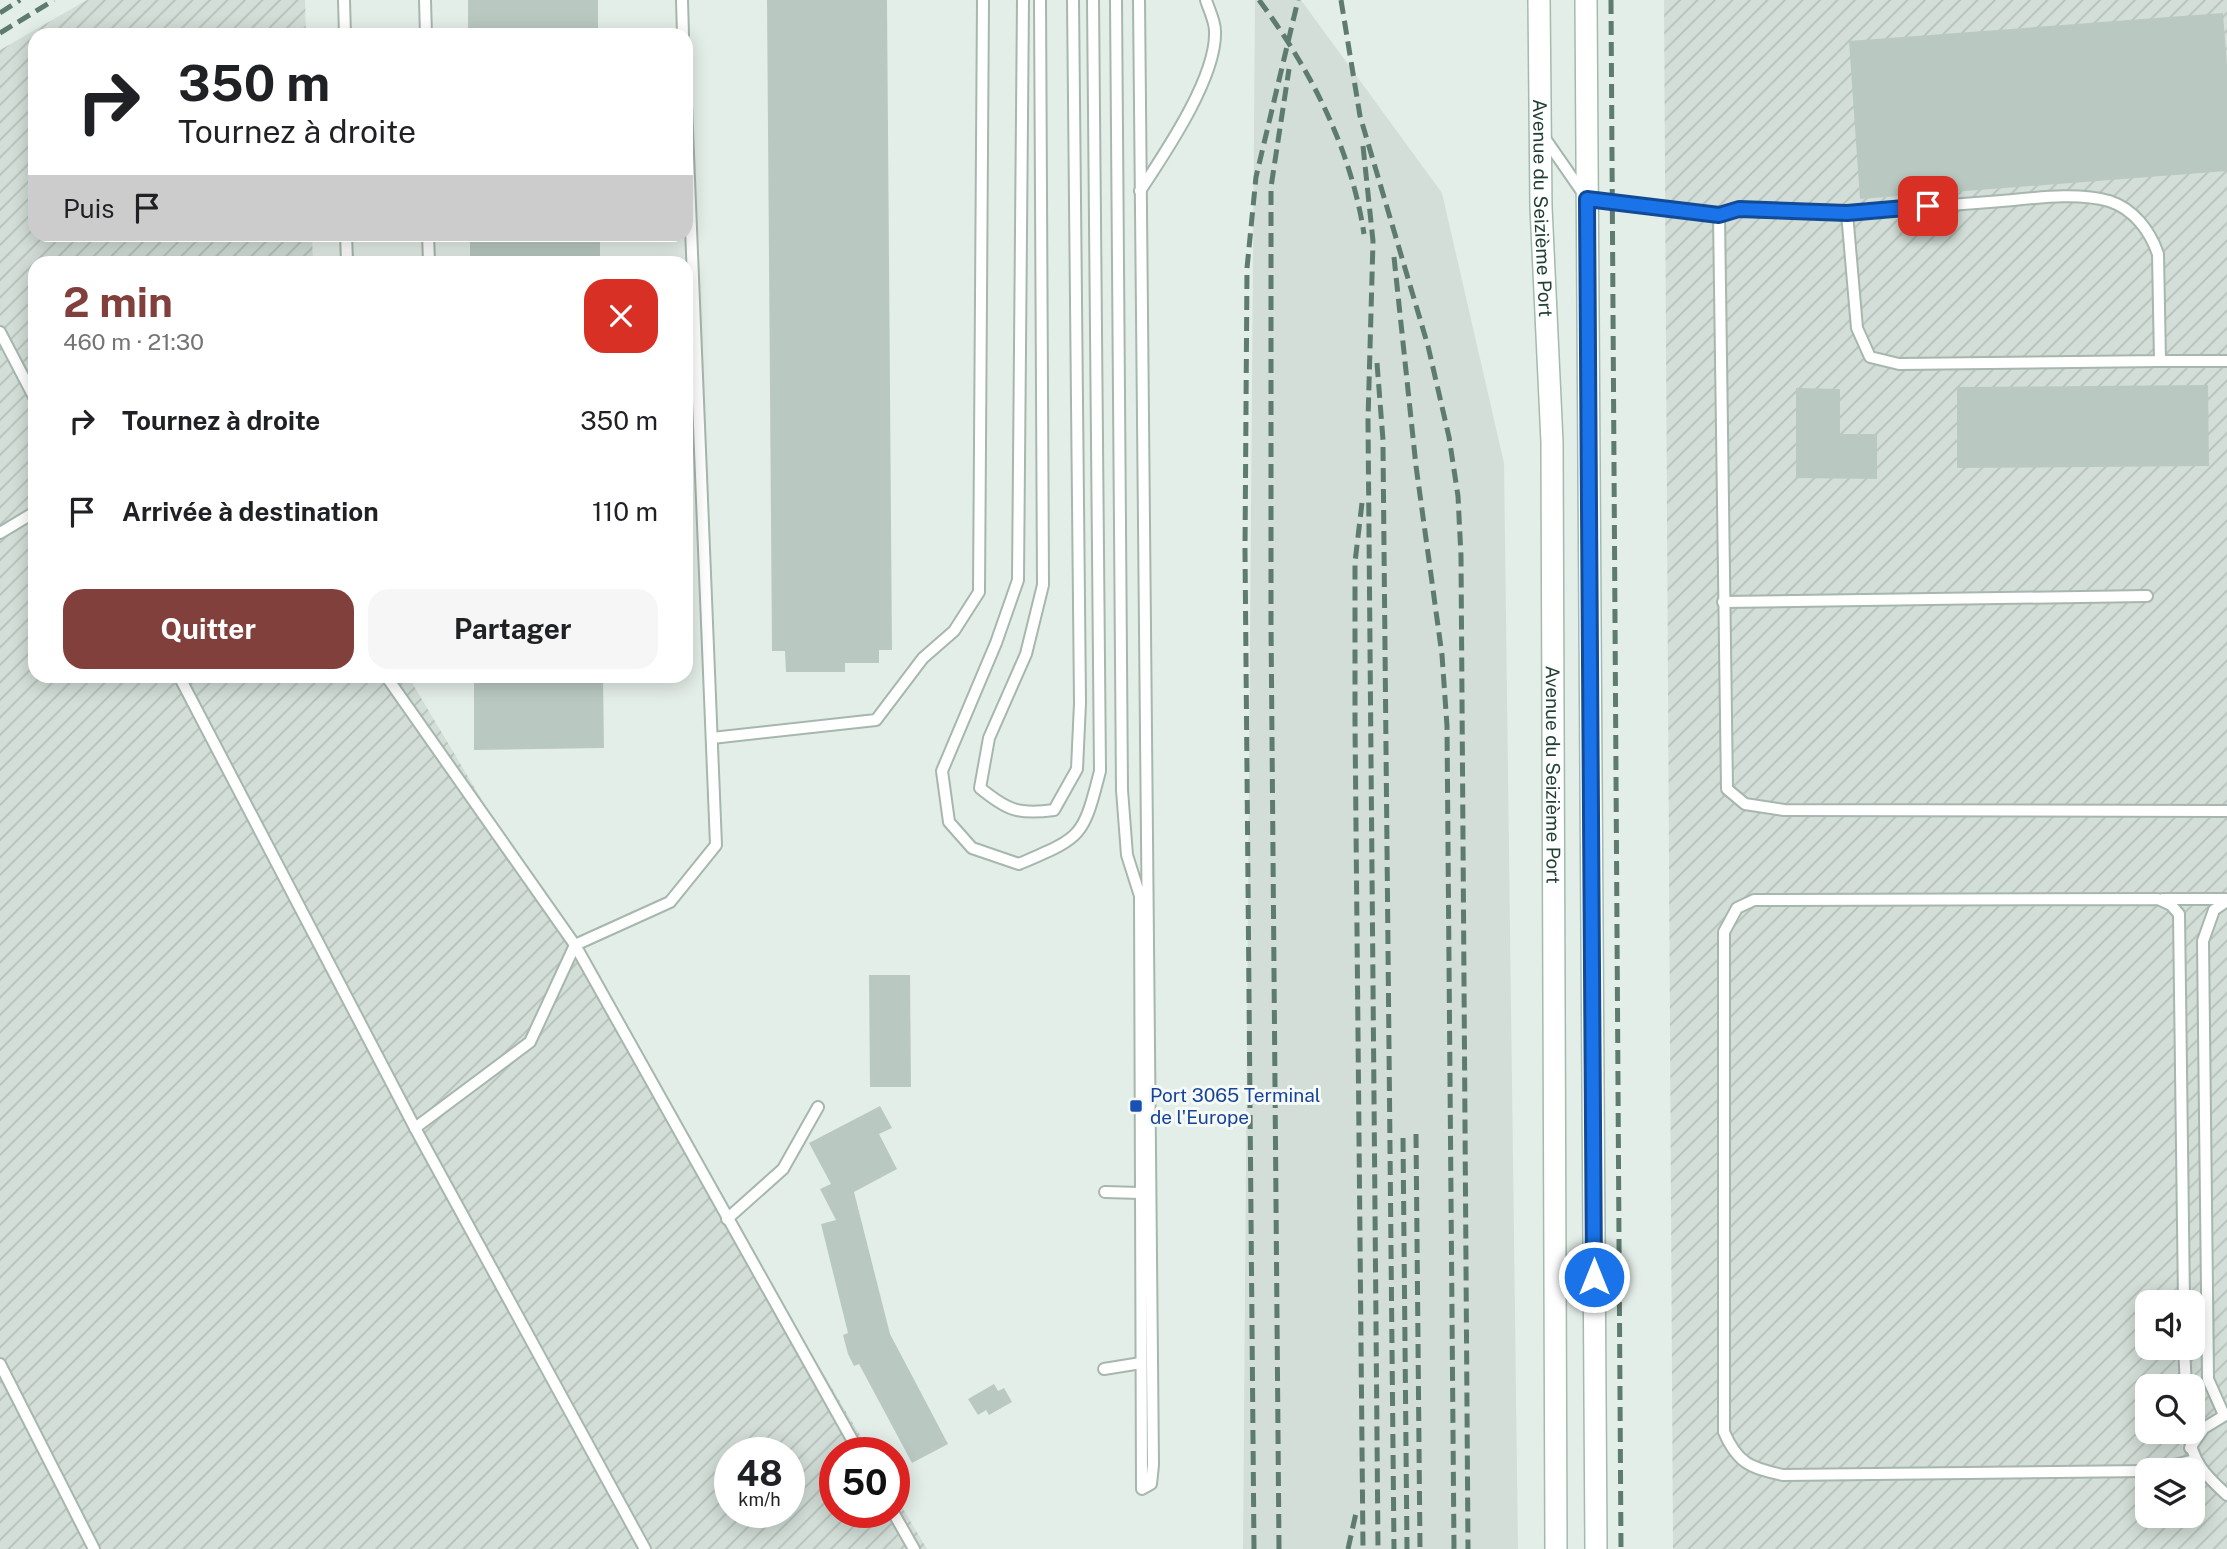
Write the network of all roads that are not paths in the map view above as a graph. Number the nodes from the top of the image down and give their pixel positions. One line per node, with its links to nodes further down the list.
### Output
1 (344, 0): 14 (lane)
2 (425, 0): 15 (lane)
3 (682, 0): 16 (lane)
4 (983, 0): 33 (lane)
5 (1023, 0): 8 (lane)
6 (1040, 0): 7 (lane)
7 (1073, 0)
8 (1093, 0)
9 (1116, 0): 35 (lane)
10 (1139, 0): 18 (lane)
11 (1206, 0): 18 (lane)
12 (1539, 0): 17 (main road, Avenue du Seizième Port)
13 (1586, 0): 19 (main road, Avenue du Seizième Port)
14 (345, 28)
15 (426, 28)
16 (683, 28)
17 (1540, 132): 19 (lane); 60 (main road, Avenue du Seizième Port)
18 (1140, 191): 35 (lane)
19 (1587, 199): 21 (lane); 61 (main road, Avenue du Seizième Port)
20 (1847, 213): 21 (lane); 24 (lane); 24 (lane)
21 (1719, 215): 30 (lane)
22 (693, 275): 33 (lane)
23 (0, 332): 26 (lane)
24 (2160, 361): 25 (lane)
25 (2227, 361)
26 (28, 386)
27 (28, 516): 28 (lane)
28 (0, 533)
29 (2147, 596): 30 (lane)
30 (1723, 603): 34 (lane)
31 (183, 683): 40 (lane)
32 (391, 683): 38 (lane)
33 (712, 737): 38 (lane)
34 (2227, 811)
35 (1143, 898): 42 (lane); 45 (lane)
36 (2158, 899): 37 (lane); 44 (lane); 53 (lane)
37 (2227, 900): 48 (lane)
38 (575, 945): 40 (lane); 43 (lane)
39 (818, 1107): 43 (lane)
40 (415, 1128): 58 (lane)
41 (1105, 1192): 42 (lane)
42 (1140, 1193): 45 (lane)
43 (727, 1219): 49 (lane)
44 (2184, 1290)
45 (1141, 1363): 47 (lane)
46 (0, 1364): 57 (lane)
47 (1104, 1369)
48 (2226, 1415): 51 (lane)
49 (851, 1437)
50 (2190, 1444): 51 (lane)
51 (2190, 1448): 52 (lane)
52 (2195, 1458)
53 (2135, 1470)
54 (2205, 1475): 55 (lane)
55 (2227, 1495)
56 (902, 1528): 59 (lane)
57 (94, 1549)
58 (645, 1549)
59 (914, 1549)
60 (1556, 1549)
61 (1596, 1549)

